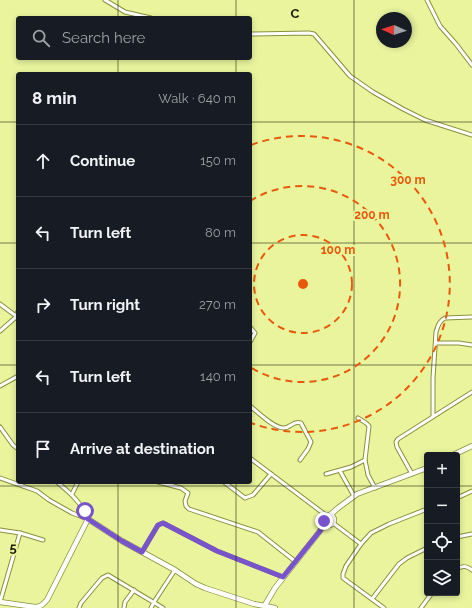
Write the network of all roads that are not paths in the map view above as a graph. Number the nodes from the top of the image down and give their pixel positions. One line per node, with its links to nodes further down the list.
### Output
1 (104, 0): 3 (street)
2 (427, 0): 5 (street)
3 (142, 16)
4 (252, 34): 6 (street)
5 (472, 65)
6 (472, 135)
7 (0, 304): 8 (street)
8 (16, 316): 11 (street)
9 (472, 317): 13 (street)
10 (252, 329): 12 (street)
11 (0, 331)
12 (252, 338)
13 (436, 343): 14 (street); 19 (street)
14 (472, 345)
15 (16, 377): 16 (street)
16 (0, 386)
17 (472, 392): 19 (street)
18 (252, 408): 26 (street)
19 (433, 416): 32 (street)
20 (358, 418): 27 (street)
21 (0, 427): 23 (street)
22 (472, 446): 24 (street)
23 (16, 447)
24 (459, 452)
25 (252, 460): 30 (street)
26 (300, 460)
27 (365, 460): 29 (street); 40 (street)
28 (424, 469): 32 (street)
29 (340, 471): 31 (street); 43 (street)
30 (270, 474): 39 (street); 47 (street)
31 (326, 474)
32 (412, 474): 40 (street)
33 (0, 478): 34 (street)
34 (16, 484)
35 (17, 484): 46 (street)
36 (60, 484): 42 (street)
37 (77, 484): 42 (street)
38 (166, 484): 56 (street)
39 (227, 484)
40 (375, 488): 43 (street)
41 (472, 491): 44 (street)
42 (72, 494): 46 (street)
43 (354, 496): 47 (street)
44 (460, 497)
45 (424, 510): 53 (street)
46 (88, 519): 55 (street); 68 (street)
47 (329, 519): 53 (street); 56 (street)
48 (0, 530): 49 (street)
49 (20, 533): 52 (street); 64 (street)
50 (472, 534): 51 (street)
51 (460, 536)
52 (43, 540)
53 (360, 544): 63 (street)
54 (424, 550): 63 (street)
55 (142, 552): 58 (street); 60 (street)
56 (296, 562): 60 (street)
57 (460, 567): 59 (street)
58 (175, 570): 65 (street); 69 (street)
59 (472, 570)
60 (283, 577): 66 (street)
61 (134, 590): 65 (street); 70 (street); 71 (street)
62 (430, 596): 76 (street)
63 (372, 599): 75 (street)
64 (0, 602): 67 (street)
65 (154, 602): 72 (street); 73 (street)
66 (265, 605): 69 (street); 74 (street)
67 (11, 606): 68 (street)
68 (45, 606)
69 (253, 606)
70 (79, 608)
71 (124, 608)
72 (152, 608)
73 (163, 608)
74 (275, 608)
75 (384, 608)
76 (421, 608)

